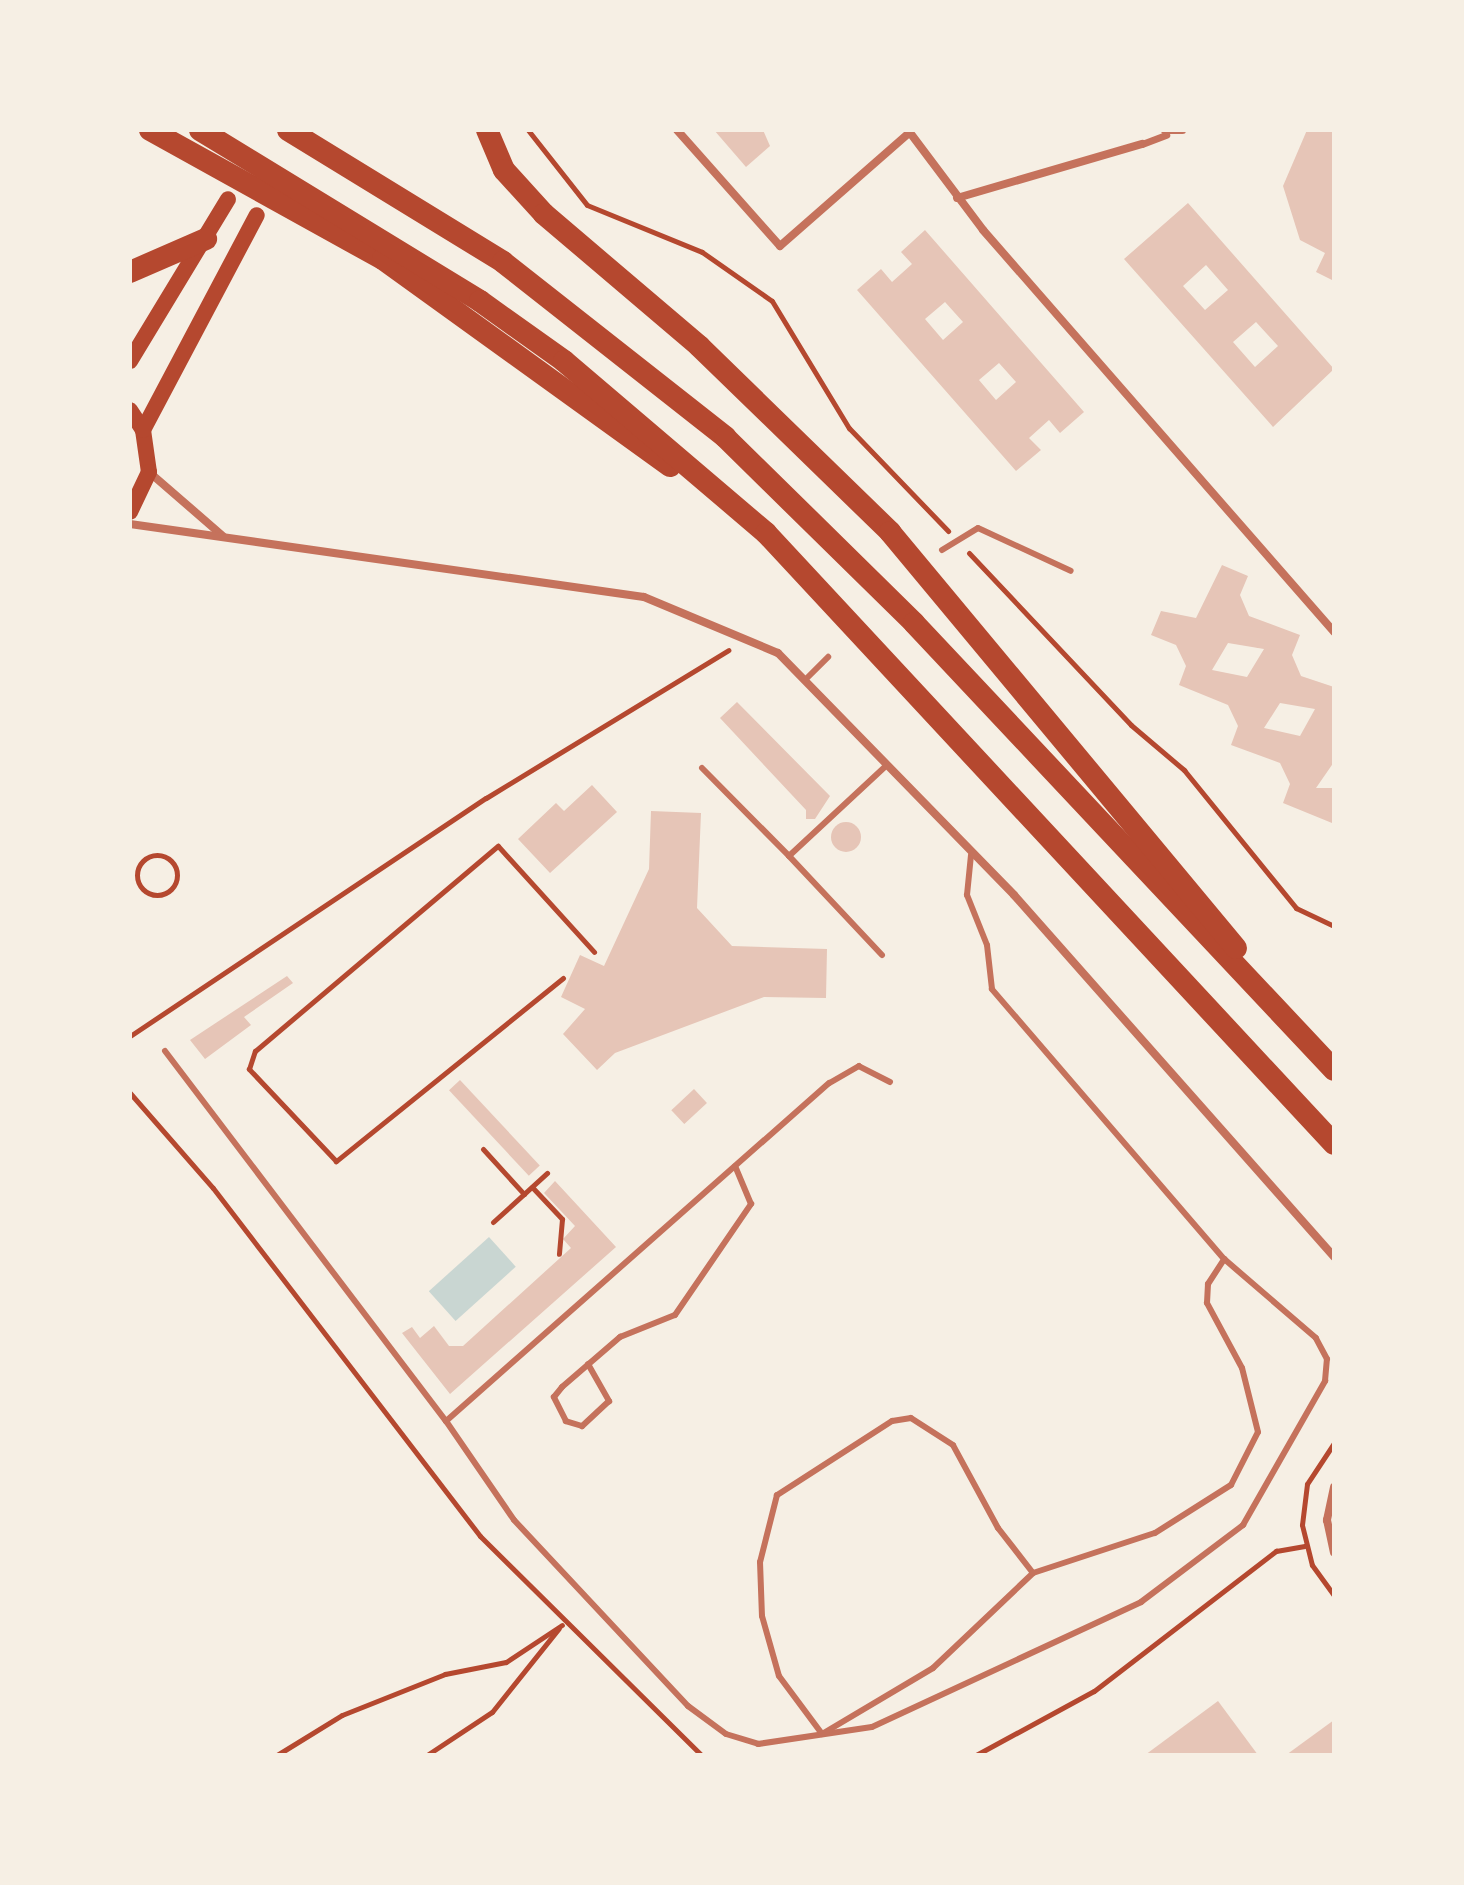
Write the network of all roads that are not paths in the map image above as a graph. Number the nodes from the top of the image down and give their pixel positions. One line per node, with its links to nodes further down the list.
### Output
1 (150, 130): 21 (highway)
2 (200, 130): 21 (highway)
3 (288, 130): 33 (highway)
4 (487, 130): 33 (highway)
5 (677, 130): 7 (street)
6 (1182, 130): 8 (street)
7 (908, 131): 10 (street)
8 (1165, 132): 9 (street)
9 (1142, 144): 10 (street)
10 (957, 198): 25 (street)
11 (228, 199): 13 (main road)
12 (257, 215): 17 (main road)
13 (206, 239): 14 (highway); 15 (main road)
14 (130, 272)
15 (130, 361)
16 (130, 410): 17 (main road)
17 (143, 430): 18 (main road)
18 (149, 472): 19 (main road); 22 (street)
19 (130, 512)
20 (130, 524): 22 (street)
21 (766, 533): 37 (highway)
22 (227, 538): 27 (street)
23 (942, 550): 24 (lane)
24 (1071, 571)
25 (1334, 632)
26 (828, 657): 27 (lane)
27 (807, 678): 28 (street)
28 (887, 765): 30 (street); 31 (lane)
29 (702, 768): 31 (lane)
30 (971, 855): 39 (street); 40 (lane)
31 (789, 856): 32 (lane)
32 (882, 955)
33 (1288, 1021): 35 (highway)
34 (165, 1051): 42 (lane)
35 (1334, 1070)
36 (890, 1082): 38 (lane)
37 (1334, 1144)
38 (735, 1166): 41 (lane); 42 (lane)
39 (1334, 1257)
40 (1224, 1259): 45 (lane); 46 (lane)
41 (588, 1364): 41 (lane)
42 (446, 1421): 46 (lane)
43 (1334, 1487): 44 (street)
44 (1334, 1552)
45 (1033, 1573): 46 (lane); 46 (lane)
46 (822, 1734)

